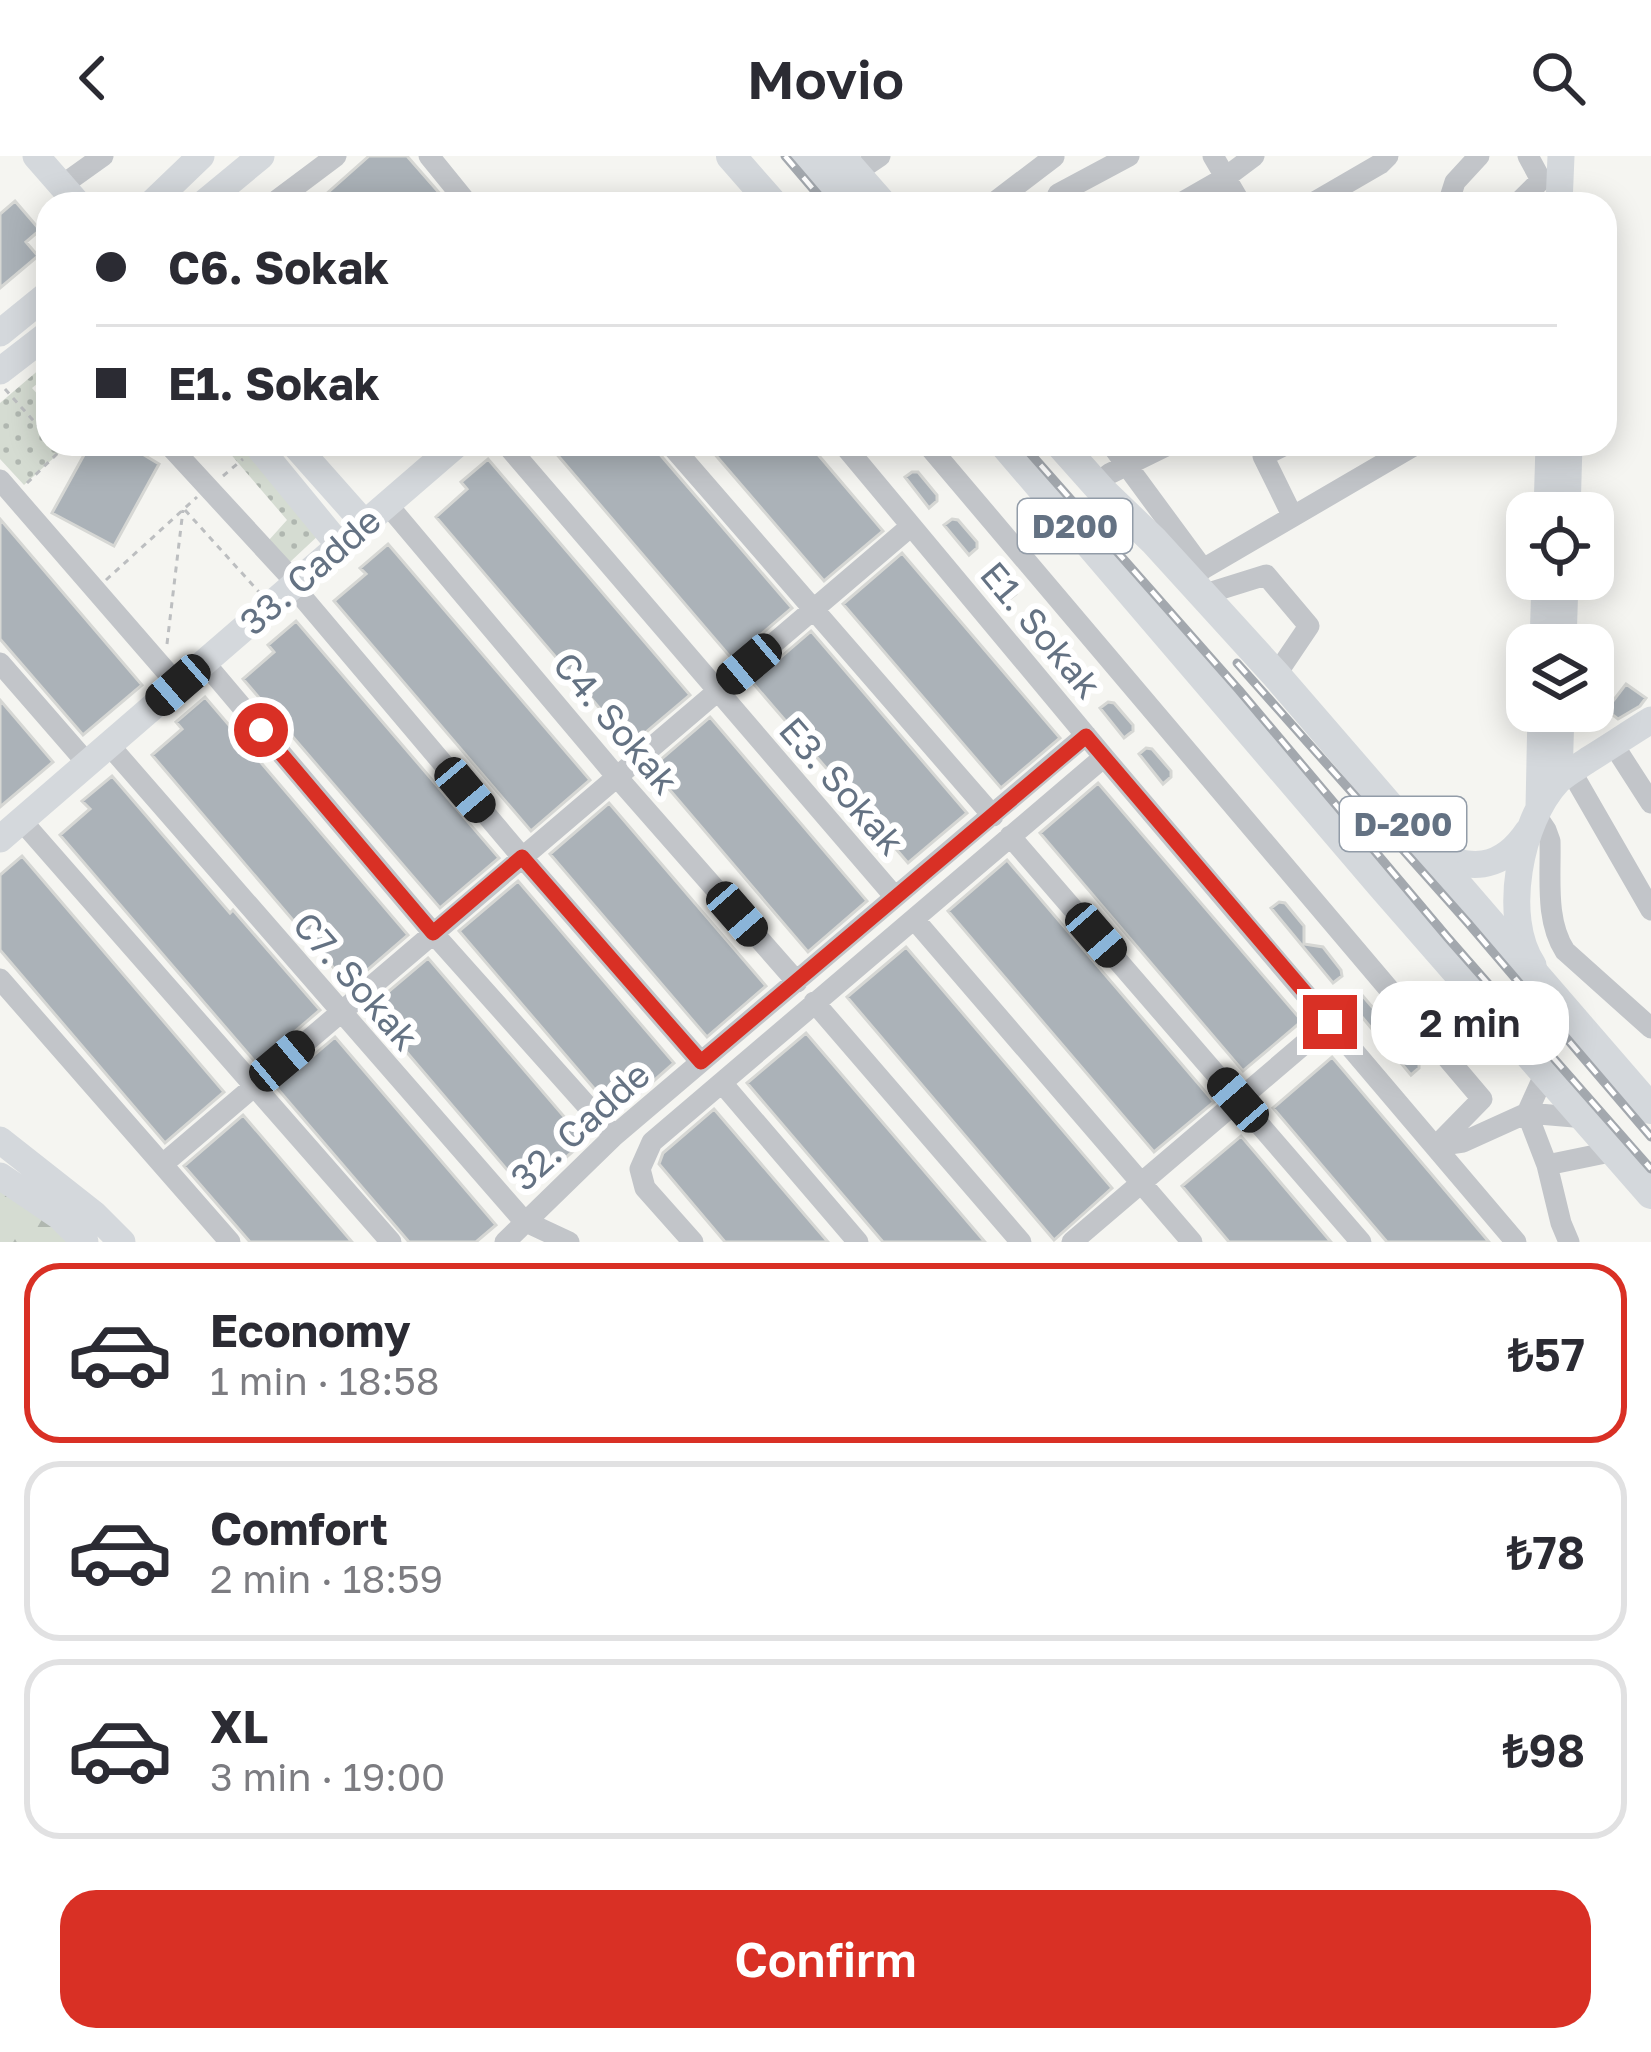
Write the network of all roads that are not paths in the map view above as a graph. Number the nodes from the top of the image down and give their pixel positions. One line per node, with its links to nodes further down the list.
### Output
1 (15, 156): 22 (main road)
2 (35, 156): 23 (main road)
3 (103, 156): 24 (street)
4 (262, 156): 26 (main road)
5 (336, 156): 27 (street)
6 (429, 156): 28 (street)
7 (731, 156): 29 (highway)
8 (755, 156): 30 (highway)
9 (806, 156): 31 (highway)
10 (1054, 156): 33 (street); 34 (street)
11 (1129, 156): 35 (street)
12 (1213, 156): 21 (street)
13 (1254, 156): 21 (street)
14 (1388, 156): 38 (street)
15 (1479, 156): 39 (street)
16 (1528, 156): 40 (street)
17 (1561, 156): 41 (main road)
18 (1578, 156): 42 (main road)
19 (192, 159): 25 (main road)
20 (858, 162): 32 (highway)
21 (1226, 177): 36 (street); 37 (street)
22 (58, 192)
23 (61, 192)
24 (70, 192)
25 (162, 192)
26 (218, 192)
27 (288, 192)
28 (458, 192)
29 (762, 192)
30 (786, 192)
31 (838, 192)
32 (875, 192)
33 (1008, 192)
34 (1057, 192)
35 (1070, 192)
36 (1200, 192)
37 (1234, 192)
38 (1332, 192)
39 (1452, 192)
40 (1528, 192)
41 (1559, 192)
42 (1576, 192)
43 (36, 304): 44 (main road)
44 (0, 333)
45 (36, 343): 46 (main road)
46 (0, 371)
47 (179, 456): 73 (street)
48 (265, 456): 71 (main road)
49 (304, 456): 68 (main road)
50 (443, 456): 66 (main road, 33. Cadde)
51 (516, 456): 80 (street, E3. Sokak)
52 (680, 456): 74 (street)
53 (853, 456): 69 (street, E1. Sokak)
54 (937, 456): 119 (street)
55 (995, 456): 75 (highway)
56 (1014, 456): 75 (highway, D200)
57 (1071, 456): 70 (highway, D200)
58 (1263, 456): 67 (street)
59 (1397, 456): 67 (street)
60 (1549, 456): 64 (main road)
61 (1569, 456): 65 (main road)
62 (1115, 461): 70 (highway); 72 (street)
63 (7, 488): 78 (street)
64 (1548, 492)
65 (1568, 492)
66 (387, 504): 68 (main road, 33. Cadde); 90 (street, C4. Sokak)
67 (1292, 515): 72 (street)
68 (365, 524): 71 (main road, 33. Cadde)
69 (910, 527): 74 (street); 84 (street, E1. Sokak)
70 (1154, 541): 72 (highway, D-200)
71 (339, 545): 73 (main road, 33. Cadde)
72 (1198, 582): 79 (highway, D-200); 79 (street)
73 (294, 584): 77 (main road, 33. Cadde); 97 (street)
74 (814, 609): 80 (street); 93 (street)
75 (1146, 609): 110 (highway, D-200)
76 (0, 662): 88 (street)
77 (204, 662): 78 (main road, 33. Cadde); 101 (street)
78 (171, 675): 86 (main road, 33. Cadde)
79 (1276, 675): 96 (highway, D-200)
80 (717, 691): 90 (street); 98 (street, E3. Sokak)
81 (1651, 719): 85 (main road)
82 (1540, 732): 92 (main road)
83 (1562, 732): 89 (main road)
84 (1086, 736): 87 (street, E1. Sokak); 93 (street, 32. Cadde)
85 (1613, 744): 89 (main road); 91 (street)
86 (109, 745): 88 (main road, 33. Cadde); 106 (street, C7. Sokak)
87 (1104, 757): 95 (street, 32. Cadde); 107 (street, E1. Sokak)
88 (87, 764): 94 (main road, 33. Cadde)
89 (1565, 775): 92 (main road); 99 (street)
90 (617, 776): 97 (street); 103 (street, C4. Sokak)
91 (1651, 803)
92 (1536, 815): 96 (main road); 105 (main road); 108 (street)
93 (994, 816): 98 (street, 32. Cadde)
94 (11, 830): 112 (street)
95 (1010, 836): 100 (street, 32. Cadde); 113 (street)
96 (1428, 854): 105 (highway, D-200)
97 (522, 857): 101 (street); 109 (street)
98 (895, 897): 103 (street, 32. Cadde)
99 (1651, 910)
100 (914, 919): 104 (street, 32. Cadde); 124 (street)
101 (433, 933): 106 (street); 117 (street)
102 (0, 979): 121 (street)
103 (797, 982): 109 (street, 32. Cadde)
104 (814, 1002): 111 (street, 32. Cadde); 135 (street)
105 (1566, 1012): 114 (highway, D-200)
106 (340, 1013): 112 (street); 126 (street, C7. Sokak)
107 (1330, 1022): 113 (street); 119 (street, E1. Sokak)
108 (1651, 1028)
109 (701, 1062): 117 (street, 32. Cadde)
110 (1546, 1071): 115 (street); 116 (highway)
111 (722, 1083): 133 (street, 32. Cadde); 134 (street)
112 (254, 1086): 121 (street); 130 (street)
113 (1238, 1100): 124 (street); 138 (street)
114 (1651, 1108)
115 (1527, 1113): 116 (street); 119 (street); 122 (street)
116 (1586, 1118): 120 (highway)
117 (614, 1136): 126 (street, 32. Cadde)
118 (0, 1139): 128 (main road)
119 (1436, 1145): 139 (street, E1. Sokak)
120 (1615, 1151): 122 (street); 125 (highway)
121 (163, 1163): 129 (street)
122 (1547, 1165): 140 (street)
123 (0, 1176): 127 (main road)
124 (1141, 1183): 136 (street); 137 (street)
125 (1651, 1194)
126 (524, 1221): 131 (street, 32. Cadde); 132 (street, C7. Sokak)
127 (85, 1242)
128 (122, 1242)
129 (230, 1242)
130 (391, 1242)
131 (506, 1242)
132 (568, 1242)
133 (693, 1242)
134 (858, 1242)
135 (1021, 1242)
136 (1072, 1242)
137 (1192, 1242)
138 (1361, 1242)
139 (1516, 1242)
140 (1569, 1242)

